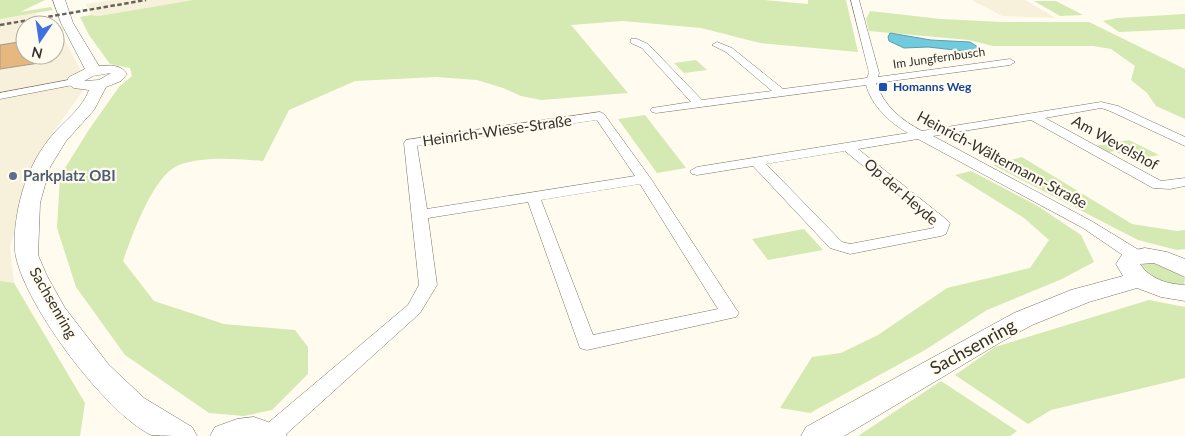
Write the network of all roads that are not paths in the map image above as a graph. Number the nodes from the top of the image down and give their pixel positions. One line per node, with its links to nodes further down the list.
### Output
1 (59, 0): 6 (street)
2 (855, 0): 7 (street, Heinrich-Wältermann-Straße)
3 (634, 41): 11 (street)
4 (717, 45): 9 (street)
5 (1010, 62): 7 (street, Im Jungfernbusch)
6 (96, 78): 8 (street); 26 (street, Sachsenring)
7 (872, 80): 9 (street); 14 (street, Heinrich-Wältermann-Straße)
8 (74, 82): 10 (street)
9 (781, 93): 11 (street)
10 (0, 96)
11 (699, 104): 12 (street)
12 (656, 110)
13 (1033, 116): 14 (street, Am Wevelshof); 15 (street, Am Wevelshof); 20 (street, Am Wevelshof)
14 (921, 134): 16 (street, Op der Heyde); 23 (street, Heinrich-Wältermann-Straße)
15 (1185, 142)
16 (847, 146): 17 (street, Op der Heyde); 17 (street, Op der Heyde)
17 (756, 161): 18 (street, Op der Heyde)
18 (697, 171)
19 (644, 179): 21 (street); 21 (street); 22 (street, Heinrich-Wiese-Straße)
20 (1185, 182)
21 (533, 197): 22 (street)
22 (420, 215): 28 (street, Heinrich-Wiese-Straße)
23 (1138, 267): 24 (street, Sachsenring); 25 (street); 29 (street, Sachsenring)
24 (1185, 269)
25 (1185, 293)
26 (181, 436)
27 (226, 436): 28 (street)
28 (270, 436)
29 (817, 436)

